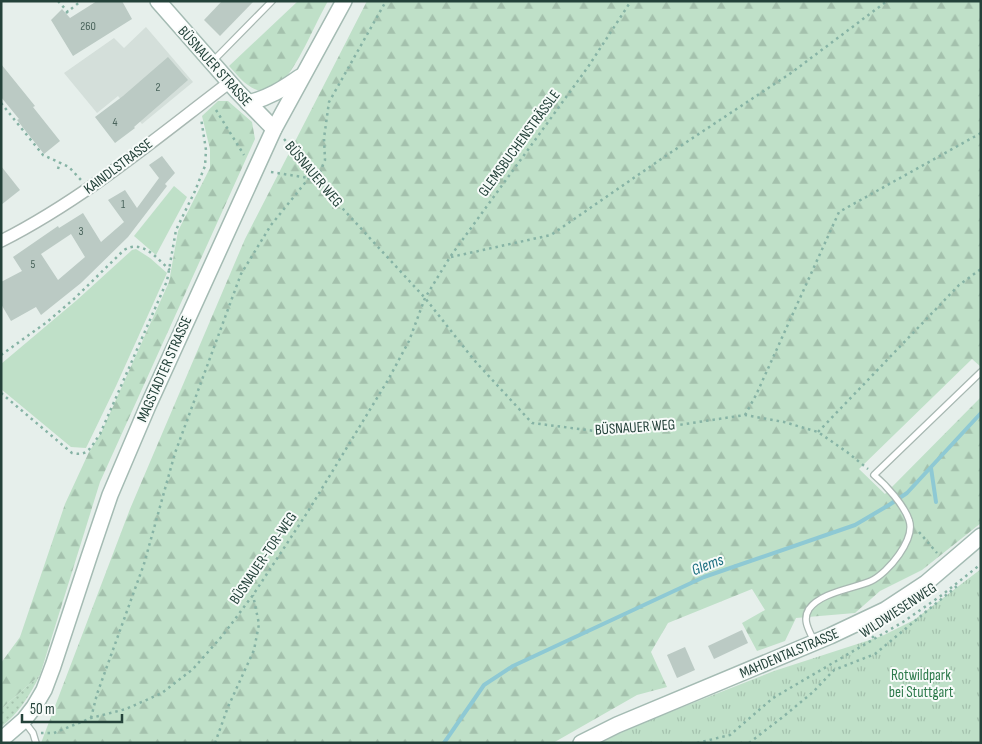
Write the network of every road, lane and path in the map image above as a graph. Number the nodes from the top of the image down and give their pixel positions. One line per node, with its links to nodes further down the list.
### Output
1 (58, 1): 2 (path)
2 (80, 1)
3 (158, 1): 9 (main road, BÜSNAUER STRASSE)
4 (272, 1): 9 (lane)
5 (344, 1): 10 (main road, MAGSTADTER STRASSE)
6 (386, 1): 22 (path)
7 (630, 1): 26 (path, GLEMSBUCHENSTRÄSSLE)
8 (887, 1): 26 (path)
9 (212, 62): 11 (main road, BÜSNAUER STRASSE)
10 (303, 75): 13 (main road); 16 (main road, MAGSTADTER STRASSE)
11 (230, 82): 13 (main road, BÜSNAUER STRASSE); 14 (street, KAINDLSTRASSE)
12 (1, 103): 19 (path)
13 (248, 103): 16 (main road, BÜSNAUER STRASSE)
14 (199, 106): 24 (street, KAINDLSTRASSE); 28 (path)
15 (216, 110): 18 (path)
16 (274, 129): 22 (path, BÜSNAUER WEG); 43 (main road, MAGSTADTER STRASSE)
17 (981, 134): 33 (path)
18 (244, 155)
19 (60, 162): 20 (path); 24 (path)
20 (58, 169)
21 (270, 172): 23 (path)
22 (318, 177): 23 (path); 29 (path, BÜSNAUER WEG)
23 (308, 178): 42 (path)
24 (89, 189): 25 (street, KAINDLSTRASSE)
25 (1, 242)
26 (450, 257): 29 (path, GLEMSBUCHENSTRÄSSLE)
27 (981, 268): 34 (path)
28 (170, 270): 30 (path); 32 (path)
29 (425, 298): 33 (path, BÜSNAUER WEG); 40 (path, BÜSNAUER-TOR-WEG)
30 (1, 356)
31 (981, 372): 35 (lane)
32 (1, 393)
33 (745, 415): 34 (path, BÜSNAUER WEG)
34 (818, 432): 35 (path, BÜSNAUER WEG)
35 (874, 474): 36 (lane)
36 (910, 521): 38 (path); 41 (lane)
37 (981, 536): 41 (main road, MAHDENTALSTRASSE)
38 (937, 552)
39 (980, 564): 49 (path, WILDWIESENWEG); 50 (path)
40 (253, 595): 42 (path, BÜSNAUER-TOR-WEG); 47 (path)
41 (815, 643): 48 (main road, MAHDENTALSTRASSE)
42 (91, 718): 44 (path, BÜSNAUER-TOR-WEG)
43 (24, 720): 44 (lane); 45 (main road, MAGSTADTER STRASSE)
44 (33, 733): 46 (lane)
45 (1, 740)
46 (36, 743)
47 (215, 743)
48 (581, 743)
49 (697, 743)
50 (749, 743)

